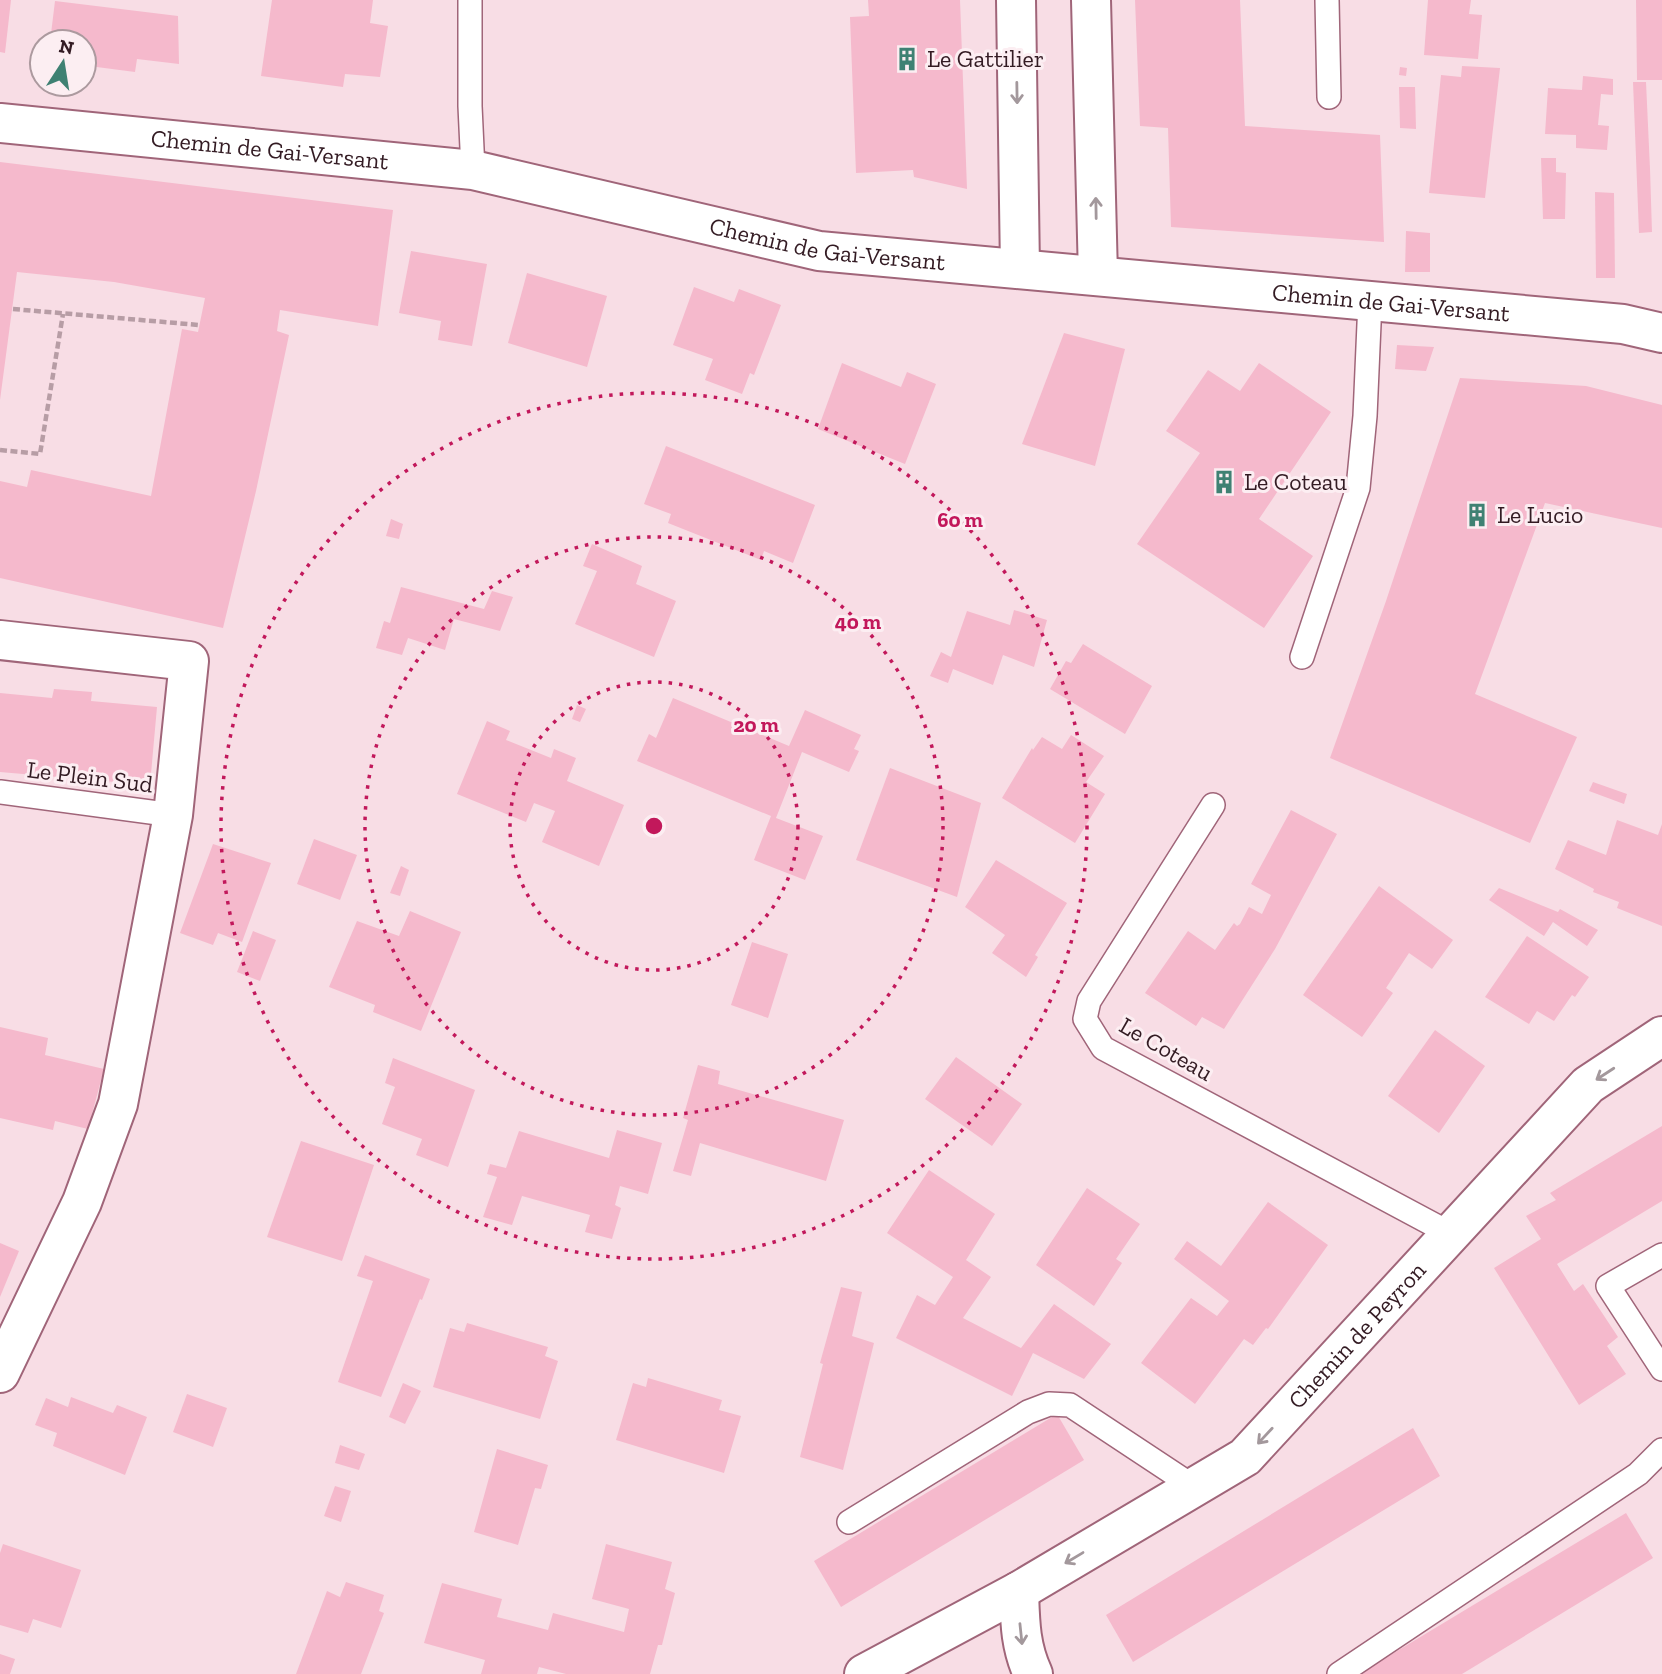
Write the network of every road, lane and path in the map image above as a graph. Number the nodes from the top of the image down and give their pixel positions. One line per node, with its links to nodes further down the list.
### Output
1 (470, 0): 7 (lane)
2 (1016, 0): 8 (street, one-way to 8)
3 (1091, 0): 9 (street, one-way to 3)
4 (1326, 0): 5 (lane)
5 (1329, 97)
6 (0, 123): 7 (street, Chemin de Gai-Versant)
7 (473, 170): 8 (street, Chemin de Gai-Versant)
8 (1020, 269): 9 (street, Chemin de Gai-Versant)
9 (1098, 276): 10 (street, Chemin de Gai-Versant)
10 (1370, 301): 14 (street, Chemin de Gai-Versant); 17 (lane)
11 (13, 309): 12 (path)
12 (63, 314): 13 (path); 15 (path)
13 (199, 325)
14 (1662, 333)
15 (0, 450)
16 (0, 640): 20 (street)
17 (1302, 656)
18 (0, 792): 20 (lane, Le Plein Sud)
19 (1213, 805): 22 (lane, Le Coteau)
20 (173, 814): 25 (street)
21 (1662, 1036): 22 (street, Chemin de Peyron, one-way to 22)
22 (1451, 1234): 27 (street, Chemin de Peyron, one-way to 27)
23 (1662, 1255): 24 (lane)
24 (1662, 1369)
25 (0, 1373)
26 (1662, 1451): 33 (lane)
27 (1194, 1487): 28 (lane); 29 (street, Chemin de Peyron, one-way to 29)
28 (849, 1522)
29 (1019, 1591): 30 (street, Chemin de Peyron); 32 (street, one-way to 32)
30 (865, 1674): 31 (street)
31 (871, 1674)
32 (1033, 1674)
33 (1339, 1674)

